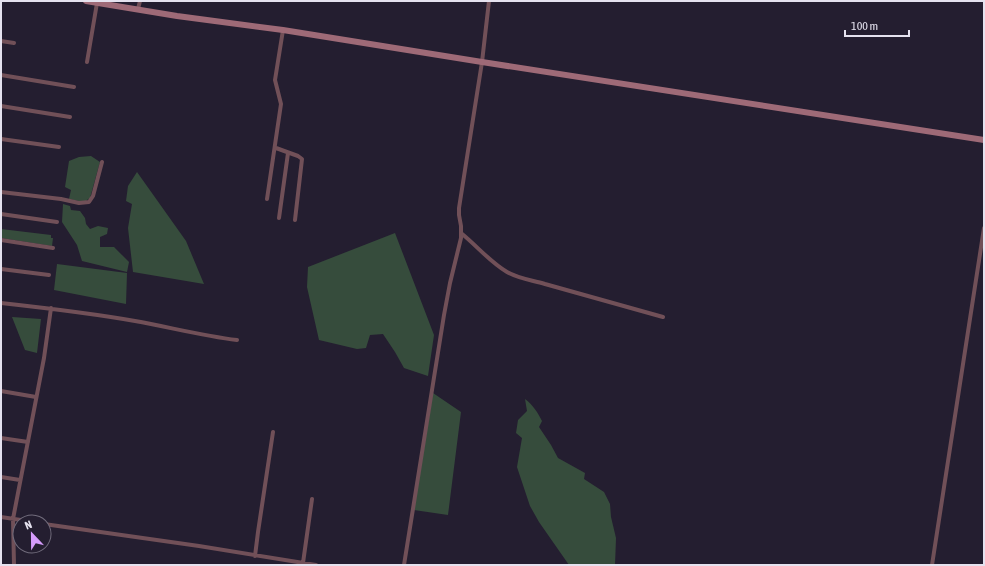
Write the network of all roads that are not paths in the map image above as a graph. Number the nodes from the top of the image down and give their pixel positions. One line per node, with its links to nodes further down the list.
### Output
1 (86, 1): 4 (street)
2 (140, 1): 5 (street)
3 (489, 1): 10 (street)
4 (97, 3): 5 (street); 9 (street)
5 (138, 9): 6 (street)
6 (283, 30): 10 (street); 18 (street)
7 (1, 41): 8 (street)
8 (14, 43)
9 (87, 62)
10 (482, 62): 16 (street); 28 (street)
11 (1, 75): 12 (street)
12 (74, 87)
13 (1, 106): 14 (street)
14 (70, 116)
15 (1, 139): 17 (street)
16 (984, 140)
17 (59, 147)
18 (276, 148): 19 (street); 22 (street)
19 (288, 153): 24 (street); 25 (street)
20 (102, 162): 21 (street)
21 (1, 192)
22 (267, 199)
23 (1, 214): 26 (street)
24 (279, 218)
25 (295, 220)
26 (57, 222)
27 (984, 228): 55 (street)
28 (461, 233): 35 (street); 54 (street)
29 (1, 240): 30 (street)
30 (53, 248)
31 (1, 268): 32 (street)
32 (49, 275)
33 (1, 303): 34 (street)
34 (51, 308): 36 (street); 38 (street)
35 (663, 317)
36 (237, 340)
37 (1, 391): 38 (street)
38 (36, 397): 41 (street)
39 (273, 432): 50 (street)
40 (1, 438): 41 (street)
41 (28, 442): 43 (street)
42 (1, 477): 43 (street)
43 (20, 480): 45 (street)
44 (312, 499): 51 (street)
45 (15, 514)
46 (1, 517): 47 (street)
47 (12, 519)
48 (52, 525): 50 (street)
49 (14, 554): 52 (street)
50 (255, 556): 51 (street)
51 (303, 563): 53 (street)
52 (14, 565)
53 (316, 565)
54 (404, 565)
55 (932, 565)

